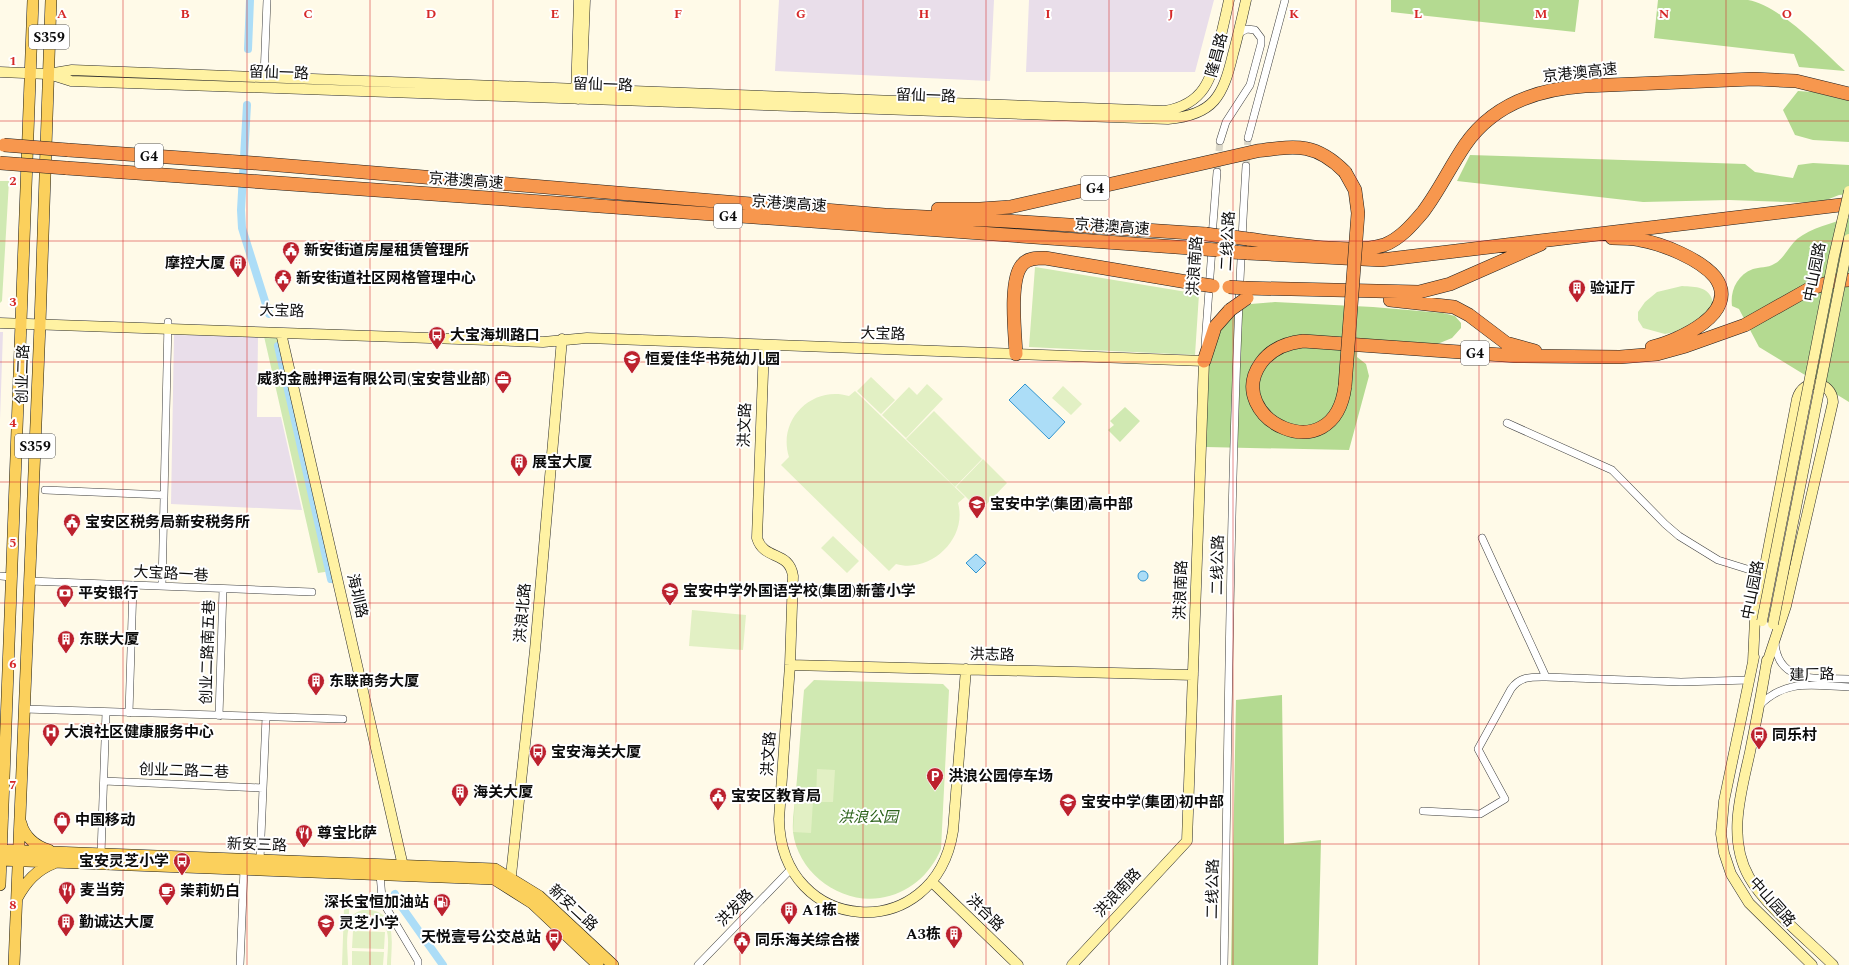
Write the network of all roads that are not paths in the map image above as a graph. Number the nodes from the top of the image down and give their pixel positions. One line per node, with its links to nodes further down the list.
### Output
1 (33, 0): 12 (main road, 创业二路 / S359)
2 (51, 0): 13 (main road, 创业二路 / S359)
3 (267, 0): 14 (street)
4 (579, 0): 10 (main road)
5 (585, 0): 16 (main road)
6 (1229, 0): 18 (main road, 隆昌路)
7 (1246, 0): 9 (main road, 隆昌路)
8 (1285, 0): 19 (street)
9 (1239, 33): 18 (main road, 隆昌路); 20 (street)
10 (577, 63): 15 (main road); 16 (main road)
11 (0, 72): 12 (main road, 留仙一路)
12 (30, 73): 13 (main road, 留仙一路); 34 (main road, 创业二路 / S359)
13 (48, 74): 14 (main road, 留仙一路); 16 (main road, 留仙一路); 35 (main road, 创业二路 / S359)
14 (264, 77): 15 (main road, 留仙一路)
15 (550, 88): 16 (main road, 留仙一路)
16 (579, 93): 18 (main road, 留仙一路)
17 (1849, 94): 27 (highway, 京港澳高速 / G4, bridge)
18 (1157, 115)
19 (1248, 138)
20 (1220, 141)
21 (2, 145): 27 (highway, 京港澳高速 / G4, bridge)
22 (0, 163): 29 (highway, 京港澳高速 / G4, bridge)
23 (1246, 166): 101 (street, 二线公路)
24 (1217, 172): 44 (street, 洪浪南路)
25 (1849, 191): 58 (main road, 中山园路, bridge)
26 (1849, 204): 28 (highway, G4)
27 (834, 210): 43 (highway, 京港澳高速 / G4, bridge)
28 (1575, 236): 29 (highway, G4); 41 (highway)
29 (1557, 238): 32 (highway)
30 (1849, 239): 60 (main road, 中山园路, bridge)
31 (1849, 280): 43 (highway, 京港澳高速 / G4)
32 (1246, 293): 41 (highway); 42 (highway, bridge); 44 (highway, bridge)
33 (0, 316): 34 (main road, 大宝路)
34 (22, 320): 35 (main road, 大宝路); 36 (main road, 大宝路); 51 (main road, 创业二路 / S359)
35 (40, 321): 37 (main road, 大宝路); 52 (main road, 创业二路 / S359)
36 (0, 323)
37 (168, 326): 38 (main road, 大宝路); 39 (main road, 大宝路); 47 (street)
38 (281, 333): 39 (main road, 大宝路); 85 (main road, 海圳路)
39 (562, 339): 40 (main road, 大宝路); 90 (main road, 洪浪北路)
40 (764, 345): 42 (main road, 大宝路); 59 (main road, 洪文路)
41 (1523, 347): 43 (highway)
42 (1016, 354): 44 (main road, 大宝路)
43 (1553, 356)
44 (1204, 361): 62 (main road, 洪浪南路)
45 (1507, 423): 49 (street)
46 (45, 490): 47 (street)
47 (164, 495): 54 (street)
48 (1482, 538): 63 (street)
49 (1763, 574): 57 (main road); 58 (main road)
50 (0, 576): 51 (street)
51 (12, 577): 74 (main road, 创业二路 / S359)
52 (29, 581): 53 (street, 大宝路一巷); 68 (main road, 创业二路 / S359)
53 (133, 585): 54 (street, 大宝路一巷); 70 (street)
54 (162, 586): 55 (street, 大宝路一巷)
55 (223, 589): 56 (street, 大宝路一巷); 71 (street, 创业二路南五巷)
56 (312, 592)
57 (1775, 641): 60 (main road); 64 (street, 建厂路)
58 (1753, 662): 65 (main road, 中山园路)
59 (790, 665): 61 (main road, 洪志路); 87 (main road, 洪文路)
60 (1766, 666): 67 (main road, 中山园路)
61 (966, 669): 62 (main road, 洪志路); 89 (main road, 洪文路)
62 (1193, 675): 100 (main road, 洪浪南路)
63 (1546, 677): 65 (street); 77 (street)
64 (1849, 679)
65 (1749, 680): 102 (main road, 中山园路)
66 (1849, 687): 67 (street, 建厂路)
67 (1759, 706): 103 (main road, 中山园路)
68 (24, 709): 69 (street); 78 (main road, 创业二路 / S359)
69 (106, 712): 70 (street); 75 (street)
70 (129, 713): 71 (street)
71 (219, 716): 72 (street)
72 (266, 717): 73 (street); 76 (street)
73 (343, 719)
74 (3, 728): 79 (main road, 创业二路 / S359)
75 (104, 781): 76 (street, 创业二路二巷); 80 (street)
76 (263, 788): 84 (street)
77 (1423, 811)
78 (20, 818): 82 (main road, 创业二路 / S359); 83 (main road)
79 (1, 824): 81 (main road, 创业二路 / S359)
80 (101, 854): 83 (main road, 新安三路); 84 (main road, 新安三路)
81 (1, 855): 82 (main road, 新安三路); 91 (main road, 创业二路 / S359)
82 (18, 856): 83 (main road, 新安三路); 92 (main road, 创业二路 / S359)
83 (56, 857): 86 (main road, 新安三路); 92 (main road)
84 (260, 860): 85 (main road, 新安三路)
85 (403, 866): 90 (main road, 新安三路)
86 (244, 869): 88 (main road, 新安三路); 94 (street)
87 (791, 869): 89 (main road, 洪文路); 98 (street, 洪发路)
88 (380, 874): 90 (main road, 新安三路); 95 (street)
89 (932, 882): 99 (main road, 洪合路)
90 (510, 884): 96 (main road, 新安二路); 97 (main road, 新安二路)
91 (0, 885)
92 (16, 899): 93 (main road, 创业二路 / S359)
93 (14, 965)
94 (240, 965)
95 (418, 965)
96 (598, 965)
97 (613, 965)
98 (698, 965)
99 (1018, 965)
100 (1072, 965)
101 (1224, 965)
102 (1812, 965)
103 (1833, 965)

